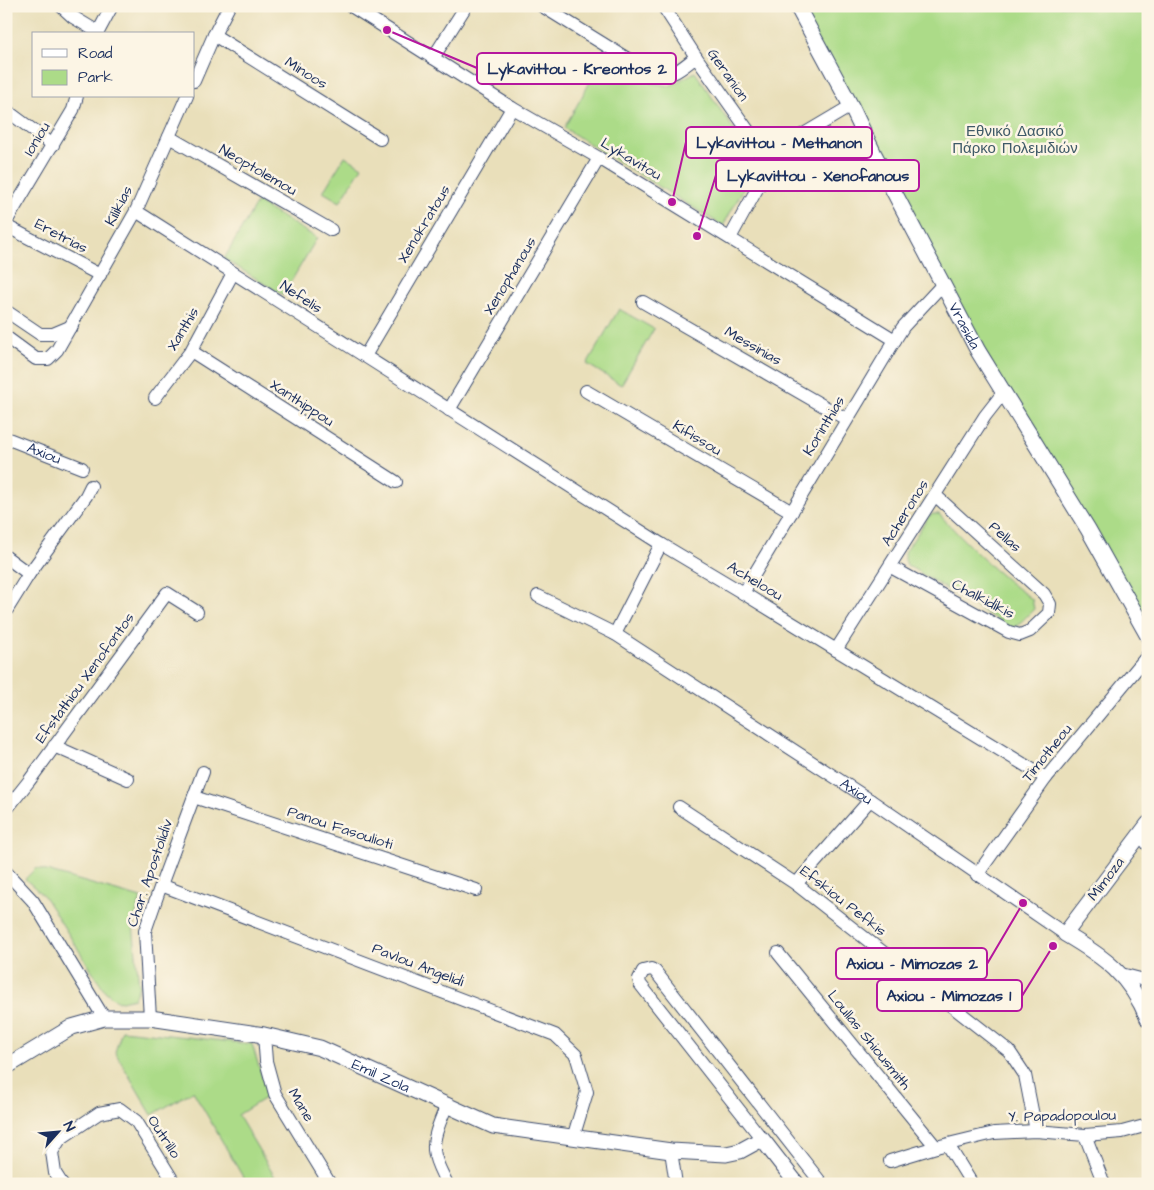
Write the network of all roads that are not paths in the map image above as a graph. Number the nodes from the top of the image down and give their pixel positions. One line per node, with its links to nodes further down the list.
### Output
1 (61, 6): 9 (street)
2 (112, 6): 10 (street)
3 (229, 6): 11 (street)
4 (351, 6): 13 (street, Lykavitou)
5 (466, 6): 13 (street)
6 (542, 6): 12 (street)
7 (663, 6): 12 (street, Geranion)
8 (797, 6): 17 (street, Vrasida)
9 (96, 32)
10 (98, 32)
11 (214, 35): 14 (street); 21 (street, Minoos)
12 (696, 57): 24 (street, Geranion)
13 (433, 58): 18 (street, Lykavitou)
14 (195, 80)
15 (76, 98): 22 (street, Ioniou)
16 (186, 98): 20 (street, Kilikias)
17 (851, 106): 24 (street); 32 (street, Vrasida)
18 (512, 108): 23 (street, Lykavitou); 39 (street, Xenokratous)
19 (6, 110): 22 (street)
20 (169, 137): 25 (street, Kilikias); 28 (street, Neoptolemou)
21 (380, 139)
22 (53, 145): 26 (street, Ioniou)
23 (599, 158): 29 (street, Lykavitou); 43 (street, Xenophanous)
24 (769, 160): 29 (street)
25 (136, 211): 30 (street, Nefelis); 31 (street, Kilikias)
26 (6, 222)
27 (6, 226): 31 (street, Eretrias)
28 (331, 230)
29 (730, 238): 37 (street, Lykavitou)
30 (233, 273): 38 (street, Xanthis); 39 (street, Nefelis)
31 (100, 275): 35 (street, Kilikias)
32 (943, 284): 37 (street, Korinthias); 41 (street, Vrasida)
33 (643, 302): 44 (street, Messinias)
34 (6, 311): 35 (street)
35 (72, 326): 36 (street, Kilikias)
36 (6, 338)
37 (895, 340): 44 (street, Korinthias)
38 (191, 351): 42 (street, Xanthis); 47 (street, Xanthippou)
39 (365, 356): 43 (street, Nefelis)
40 (586, 391): 50 (street, Kifissou)
41 (1003, 393): 49 (street, Acheronos); 61 (street, Vrasida)
42 (155, 398)
43 (449, 410): 51 (street, Acheloou)
44 (846, 419): 50 (street, Korinthias)
45 (6, 438): 46 (street, Axiou)
46 (82, 468)
47 (396, 482)
48 (91, 486): 54 (street)
49 (935, 495): 53 (street, Acheronos); 57 (street, Pellas)
50 (792, 512): 55 (street, Korinthias)
51 (661, 544): 55 (street, Acheloou); 60 (street)
52 (6, 557): 54 (street)
53 (891, 566): 57 (street, Chalkidikis); 62 (street, Acheronos)
54 (29, 574): 58 (street)
55 (743, 593): 62 (street, Acheloou)
56 (538, 596): 60 (street, Axiou)
57 (1050, 604)
58 (6, 610)
59 (197, 612): 64 (street, Efstathiou Xenofontos)
60 (615, 634): 69 (street, Axiou)
61 (1148, 636)
62 (836, 650): 66 (street, Acheloou)
63 (1148, 655): 66 (street, Timotheou)
64 (54, 746): 67 (street); 71 (street, Efstathiou Xenofontos)
65 (204, 772): 68 (street, Char. Apostolidiv)
66 (1046, 778): 74 (street, Timotheou)
67 (128, 779)
68 (194, 797): 76 (street, Char. Apostolidiv); 77 (street, Panou Fasoulioti)
69 (870, 800): 74 (street, Axiou); 75 (street)
70 (678, 807): 75 (street, Efskiou Pefkis)
71 (6, 810)
72 (1145, 834): 78 (street, Mimoza)
73 (6, 872): 82 (street)
74 (977, 875): 78 (street, Axiou)
75 (796, 884): 89 (street, Efskiou Pefkis)
76 (161, 885): 83 (street, Char. Apostolidiv); 91 (street, Pavlou Angelidi)
77 (476, 890)
78 (1065, 934): 80 (street, Axiou)
79 (778, 953): 93 (street, Loullas Shiousmith)
80 (1121, 974): 81 (street); 84 (street, Axiou)
81 (1148, 981)
82 (104, 1018): 83 (street, Emil Zola); 86 (street, Emil Zola)
83 (150, 1018): 85 (street, Emil Zola)
84 (1148, 1019)
85 (264, 1035): 87 (street, Emil Zola); 98 (street, Mane)
86 (6, 1067)
87 (447, 1104): 91 (street, Emil Zola); 99 (street)
88 (1148, 1125): 90 (street, Y. Papadopoulou)
89 (1036, 1131): 90 (street, Y. Papadopoulou); 93 (street, Y. Papadopoulou)
90 (1085, 1135): 104 (street)
91 (574, 1138): 94 (street, Emil Zola)
92 (762, 1139): 94 (street, Emil Zola); 101 (street); 102 (street)
93 (942, 1146): 95 (street, Y. Papadopoulou); 103 (street, Loullas Shiousmith)
94 (671, 1151): 100 (street)
95 (890, 1161)
96 (62, 1184): 97 (street, Outrillo)
97 (175, 1184)
98 (330, 1184)
99 (447, 1184)
100 (676, 1184)
101 (797, 1184)
102 (822, 1184)
103 (972, 1184)
104 (1104, 1184)

